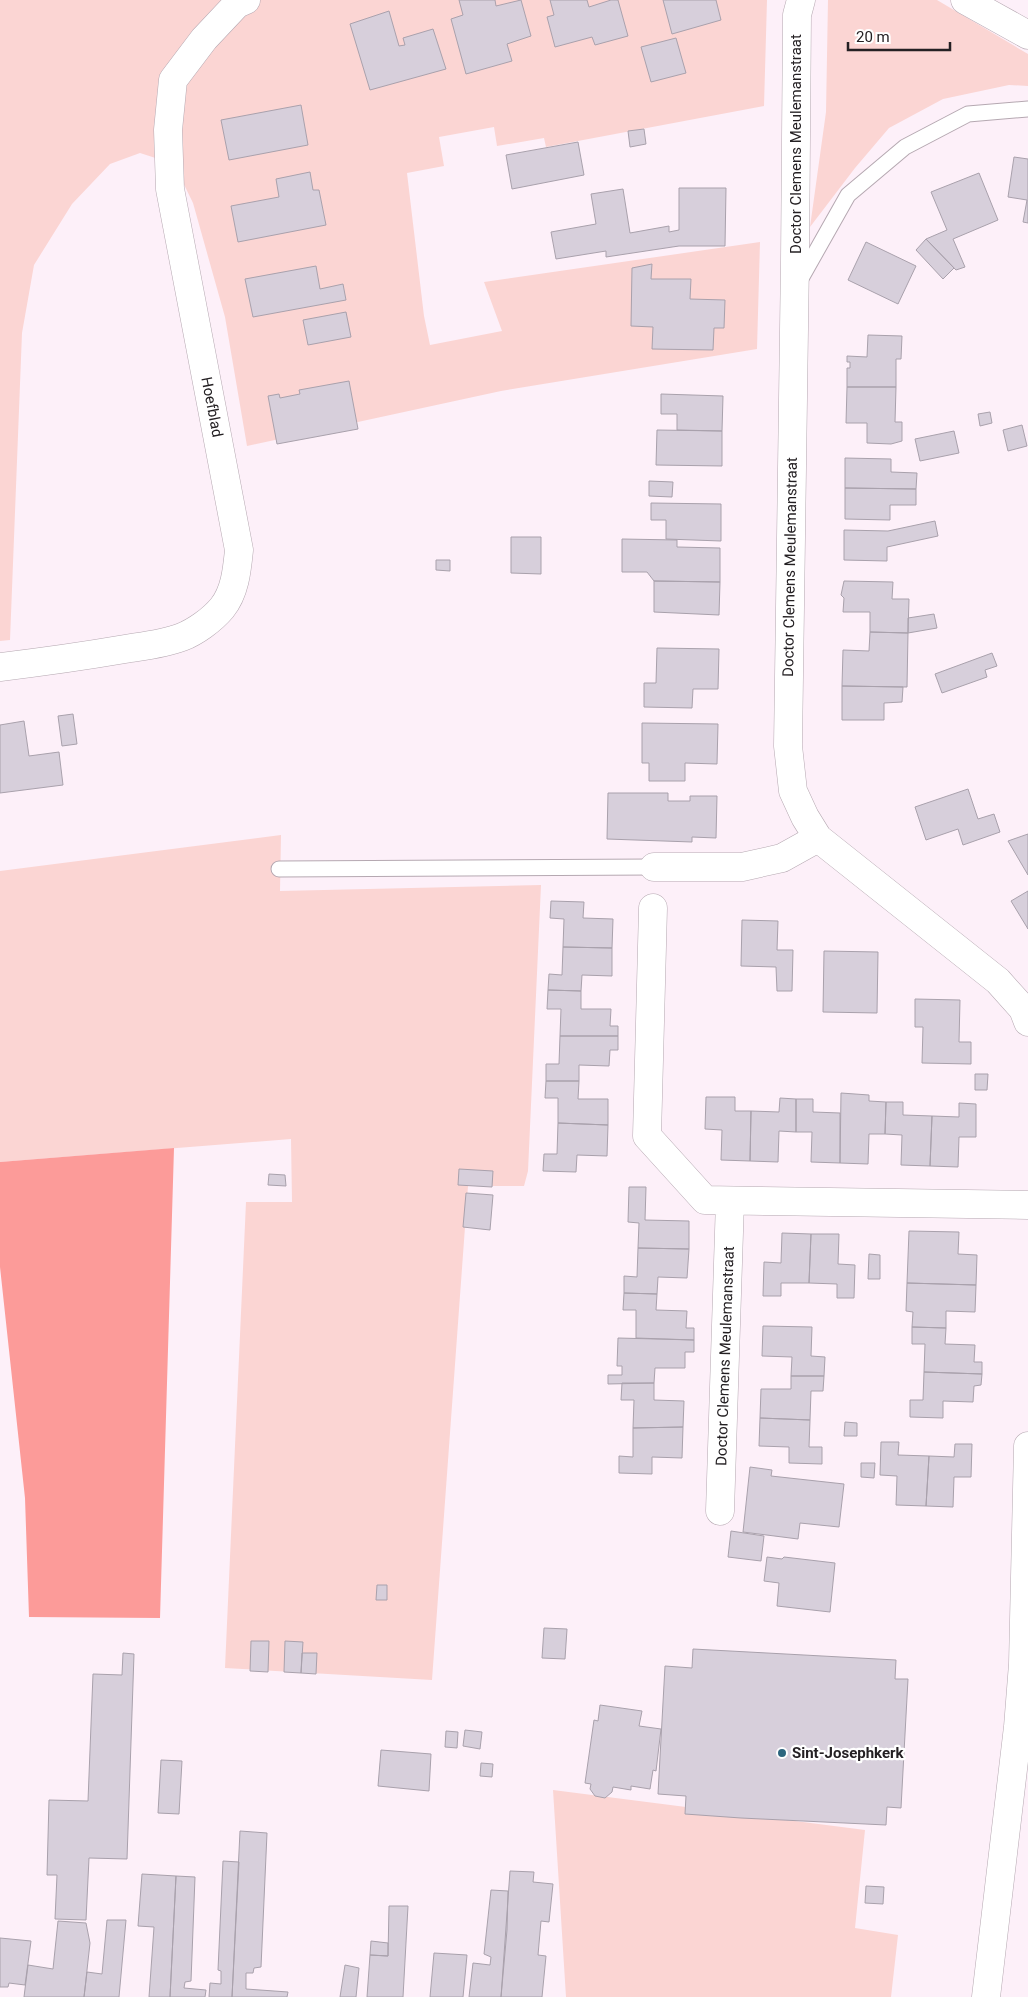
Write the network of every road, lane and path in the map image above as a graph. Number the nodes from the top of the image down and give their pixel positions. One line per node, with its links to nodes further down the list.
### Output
1 (246, 0): 7 (street, Hoefblad)
2 (801, 0): 6 (street, Doctor Clemens Meulemanstraat)
3 (965, 0): 4 (street)
4 (1028, 35)
5 (1028, 109): 6 (lane, Doctor Clemens Meulemanstraat)
6 (794, 289): 8 (street, Doctor Clemens Meulemanstraat)
7 (0, 667)
8 (818, 838): 9 (street); 12 (street, Doctor Clemens Meulemanstraat)
9 (654, 867): 10 (lane)
10 (279, 869)
11 (653, 908): 13 (street)
12 (1028, 1022)
13 (730, 1201): 14 (street); 16 (street, Doctor Clemens Meulemanstraat)
14 (1028, 1205)
15 (1028, 1446): 17 (street)
16 (720, 1511)
17 (1023, 1728): 18 (street)
18 (986, 1997)

